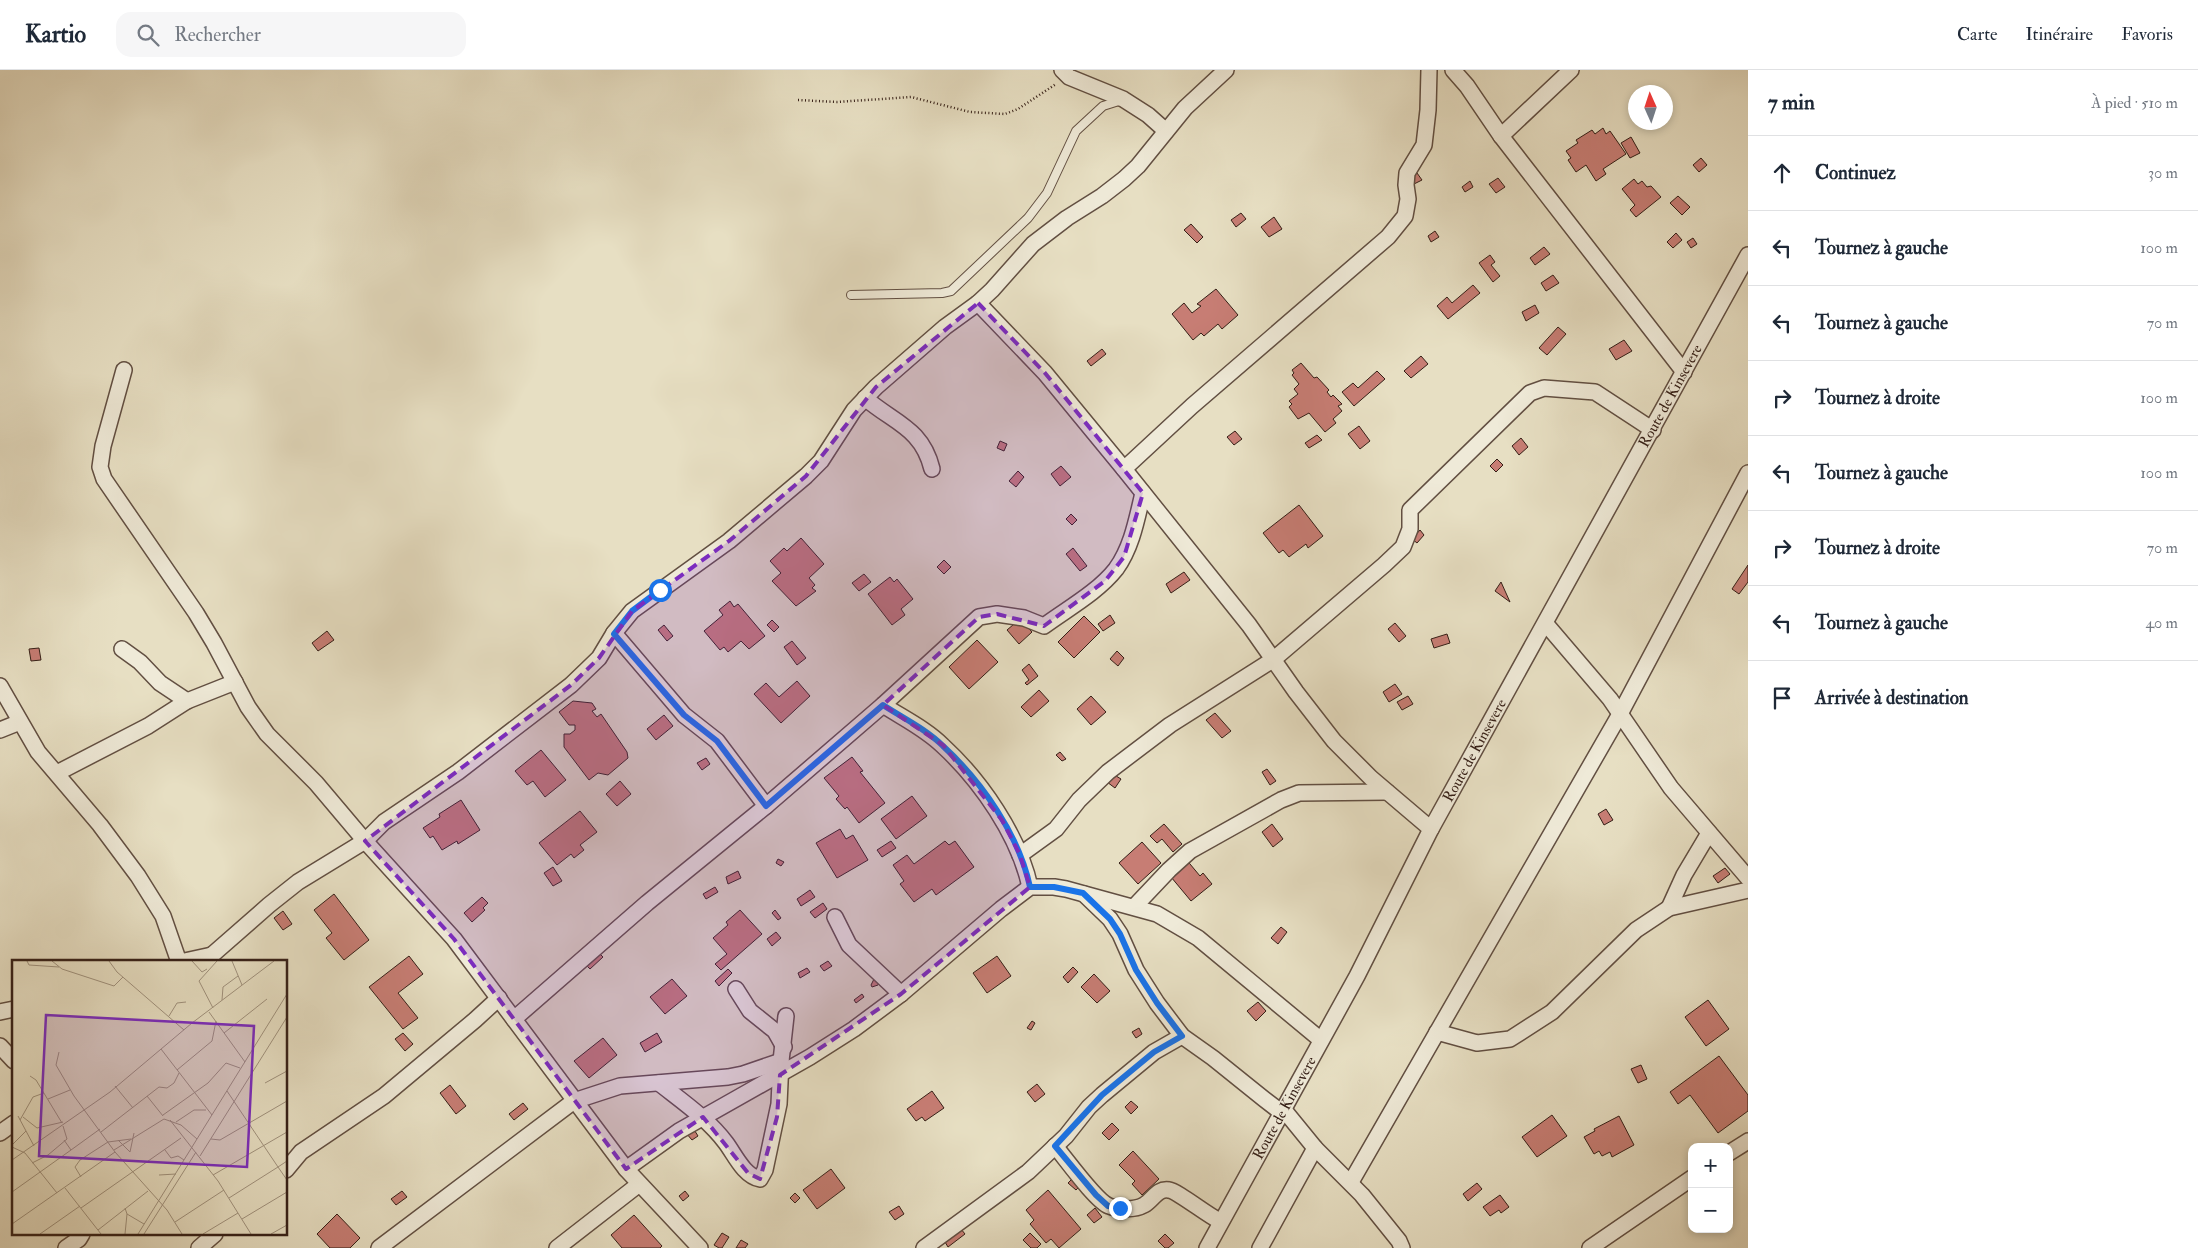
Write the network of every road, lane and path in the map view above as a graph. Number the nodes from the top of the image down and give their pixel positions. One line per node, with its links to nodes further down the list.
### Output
1 (1226, 70): 8 (street)
2 (1429, 70): 17 (street)
3 (1453, 70): 9 (street)
4 (1571, 70): 9 (street)
5 (1066, 74): 6 (street); 7 (path)
6 (1123, 99): 8 (street); 11 (lane)
7 (798, 100)
8 (1166, 131): 12 (street)
9 (1501, 136): 14 (street)
10 (1748, 255): 14 (street, Route de Kinsevere)
11 (851, 295)
12 (978, 303): 15 (street); 17 (street)
13 (124, 370): 25 (street)
14 (1684, 372): 16 (street, Route de Kinsevere)
15 (865, 398): 18 (street); 22 (street)
16 (1653, 430): 21 (street, Route de Kinsevere); 24 (street)
17 (1124, 469): 20 (street)
18 (932, 470)
19 (1748, 473): 29 (street)
20 (1143, 493): 24 (street); 28 (street)
21 (1546, 624): 29 (street); 35 (street, Route de Kinsevere)
22 (614, 634): 34 (street); 37 (street)
23 (122, 649): 27 (street)
24 (1274, 659): 33 (street); 38 (street)
25 (235, 682): 27 (street); 37 (street)
26 (0, 686): 30 (street)
27 (188, 701): 32 (street)
28 (883, 705): 34 (street); 38 (street)
29 (1620, 714): 36 (street); 54 (street)
30 (20, 722): 31 (street); 32 (street)
31 (0, 730)
32 (57, 774): 47 (street)
33 (1387, 792): 35 (street); 43 (street)
34 (766, 806): 53 (street)
35 (1431, 829): 56 (street, Route de Kinsevere)
36 (1709, 833): 39 (street); 44 (street)
37 (365, 840): 46 (street); 51 (street)
38 (1020, 855): 40 (street)
39 (1748, 878)
40 (1030, 887): 42 (street); 50 (street)
41 (1748, 890): 44 (street)
42 (1083, 893): 43 (street); 55 (street)
43 (1134, 908): 56 (street)
44 (1669, 908): 54 (street)
45 (835, 917): 50 (street)
46 (210, 958): 48 (street)
47 (178, 960)
48 (194, 960)
49 (736, 989): 59 (street)
50 (901, 994): 59 (street)
51 (499, 998): 53 (street); 70 (street)
52 (786, 1016): 59 (street)
53 (514, 1019): 61 (street)
54 (1437, 1032): 73 (street)
55 (1182, 1036): 62 (street); 67 (street)
56 (1321, 1040): 62 (street, Route de Kinsevere)
57 (0, 1046): 58 (street)
58 (12, 1059)
59 (782, 1061): 60 (street); 63 (street); 63 (street)
60 (659, 1083): 61 (street); 63 (street)
61 (574, 1101): 71 (street); 80 (street)
62 (1284, 1110): 68 (street); 75 (street, Route de Kinsevere)
63 (703, 1117): 71 (street)
64 (12, 1124): 65 (street)
65 (0, 1133)
66 (1748, 1141): 69 (street)
67 (1055, 1146): 75 (street); 83 (street)
68 (1315, 1148): 73 (street); 85 (street)
69 (1733, 1150)
70 (288, 1168)
71 (626, 1170): 74 (street)
72 (1688, 1181): 87 (street)
73 (1351, 1182): 86 (street)
74 (638, 1185): 81 (street); 82 (street)
75 (1222, 1219): 84 (street, Route de Kinsevere)
76 (81, 1236): 78 (street)
77 (213, 1236): 79 (street)
78 (66, 1248)
79 (199, 1248)
80 (379, 1248)
81 (557, 1248)
82 (700, 1248)
83 (924, 1248)
84 (1207, 1248)
85 (1260, 1248)
86 (1402, 1248)
87 (1590, 1248)

